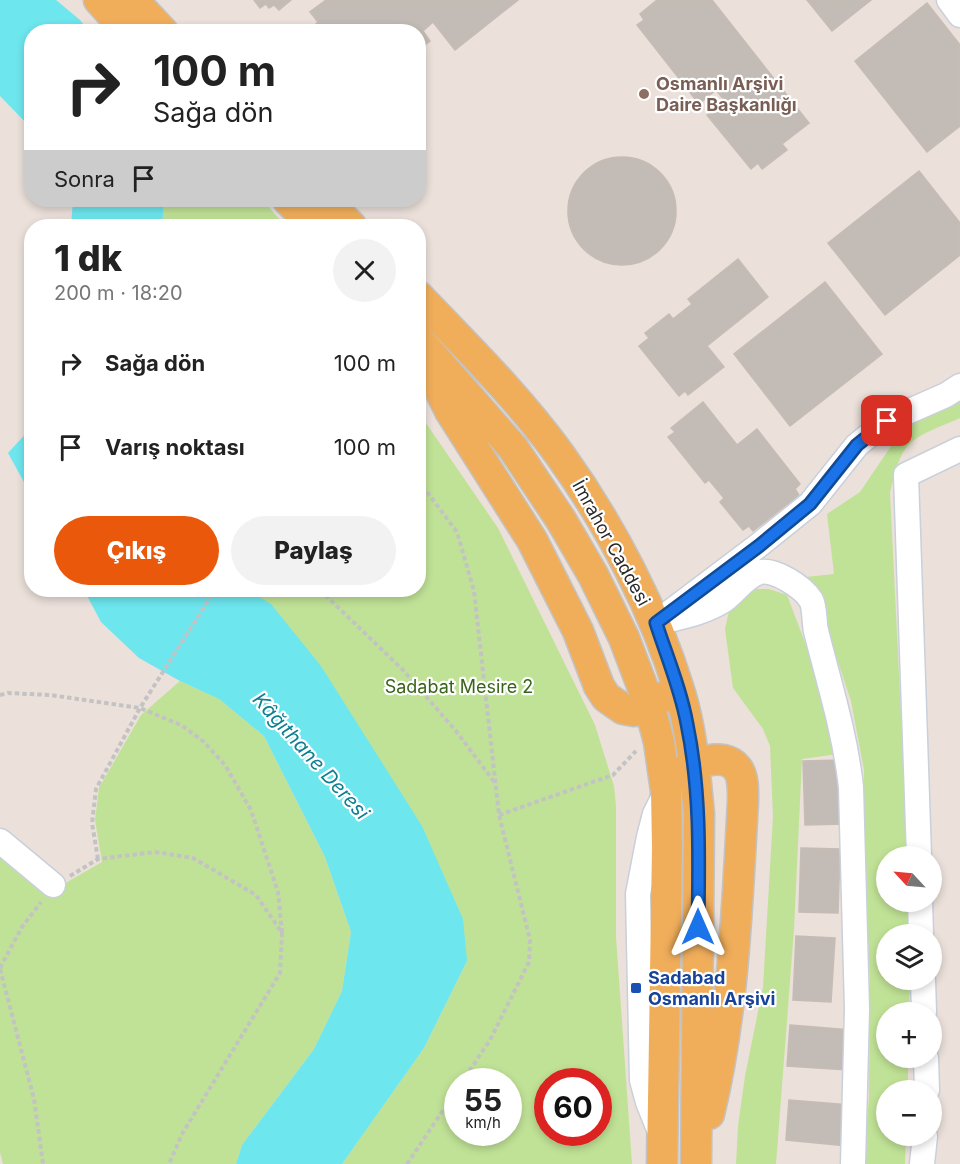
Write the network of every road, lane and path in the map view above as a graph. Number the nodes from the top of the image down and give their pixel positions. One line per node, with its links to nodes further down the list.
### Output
1 (99, 0): 5 (main road)
2 (133, 0): 6 (main road)
3 (949, 0): 4 (street)
4 (960, 15)
5 (121, 24)
6 (156, 24)
7 (295, 207): 9 (main road)
8 (332, 207): 10 (main road)
9 (308, 219)
10 (344, 219)
11 (426, 305): 19 (main road, İmrahor Caddesi)
12 (426, 348): 22 (main road, İmrahor Caddesi)
13 (426, 361): 22 (main road)
14 (960, 386): 19 (street)
15 (960, 449): 30 (street)
16 (426, 491): 26 (path)
17 (211, 597): 23 (path)
18 (327, 597): 26 (path)
19 (656, 623): 20 (main road, İmrahor Caddesi); 43 (street)
20 (677, 684): 22 (main road); 25 (main road, İmrahor Caddesi)
21 (0, 695): 23 (path)
22 (649, 704): 27 (main road, İmrahor Caddesi)
23 (140, 708): 31 (path); 33 (path)
24 (643, 744): 28 (path)
25 (694, 764): 27 (main road); 42 (main road, İmrahor Caddesi); 42 (main road)
26 (495, 783): 28 (path)
27 (666, 791): 38 (main road, İmrahor Caddesi)
28 (499, 814): 35 (path)
29 (0, 841): 32 (street)
30 (919, 846)
31 (99, 859): 32 (path); 33 (path)
32 (53, 885): 34 (path)
33 (282, 933): 40 (path)
34 (0, 968): 39 (path)
35 (471, 1068)
36 (444, 1109): 41 (path)
37 (924, 1146): 44 (street)
38 (661, 1150)
39 (43, 1164)
40 (169, 1164)
41 (407, 1164)
42 (697, 1164)
43 (853, 1164)
44 (922, 1164)

